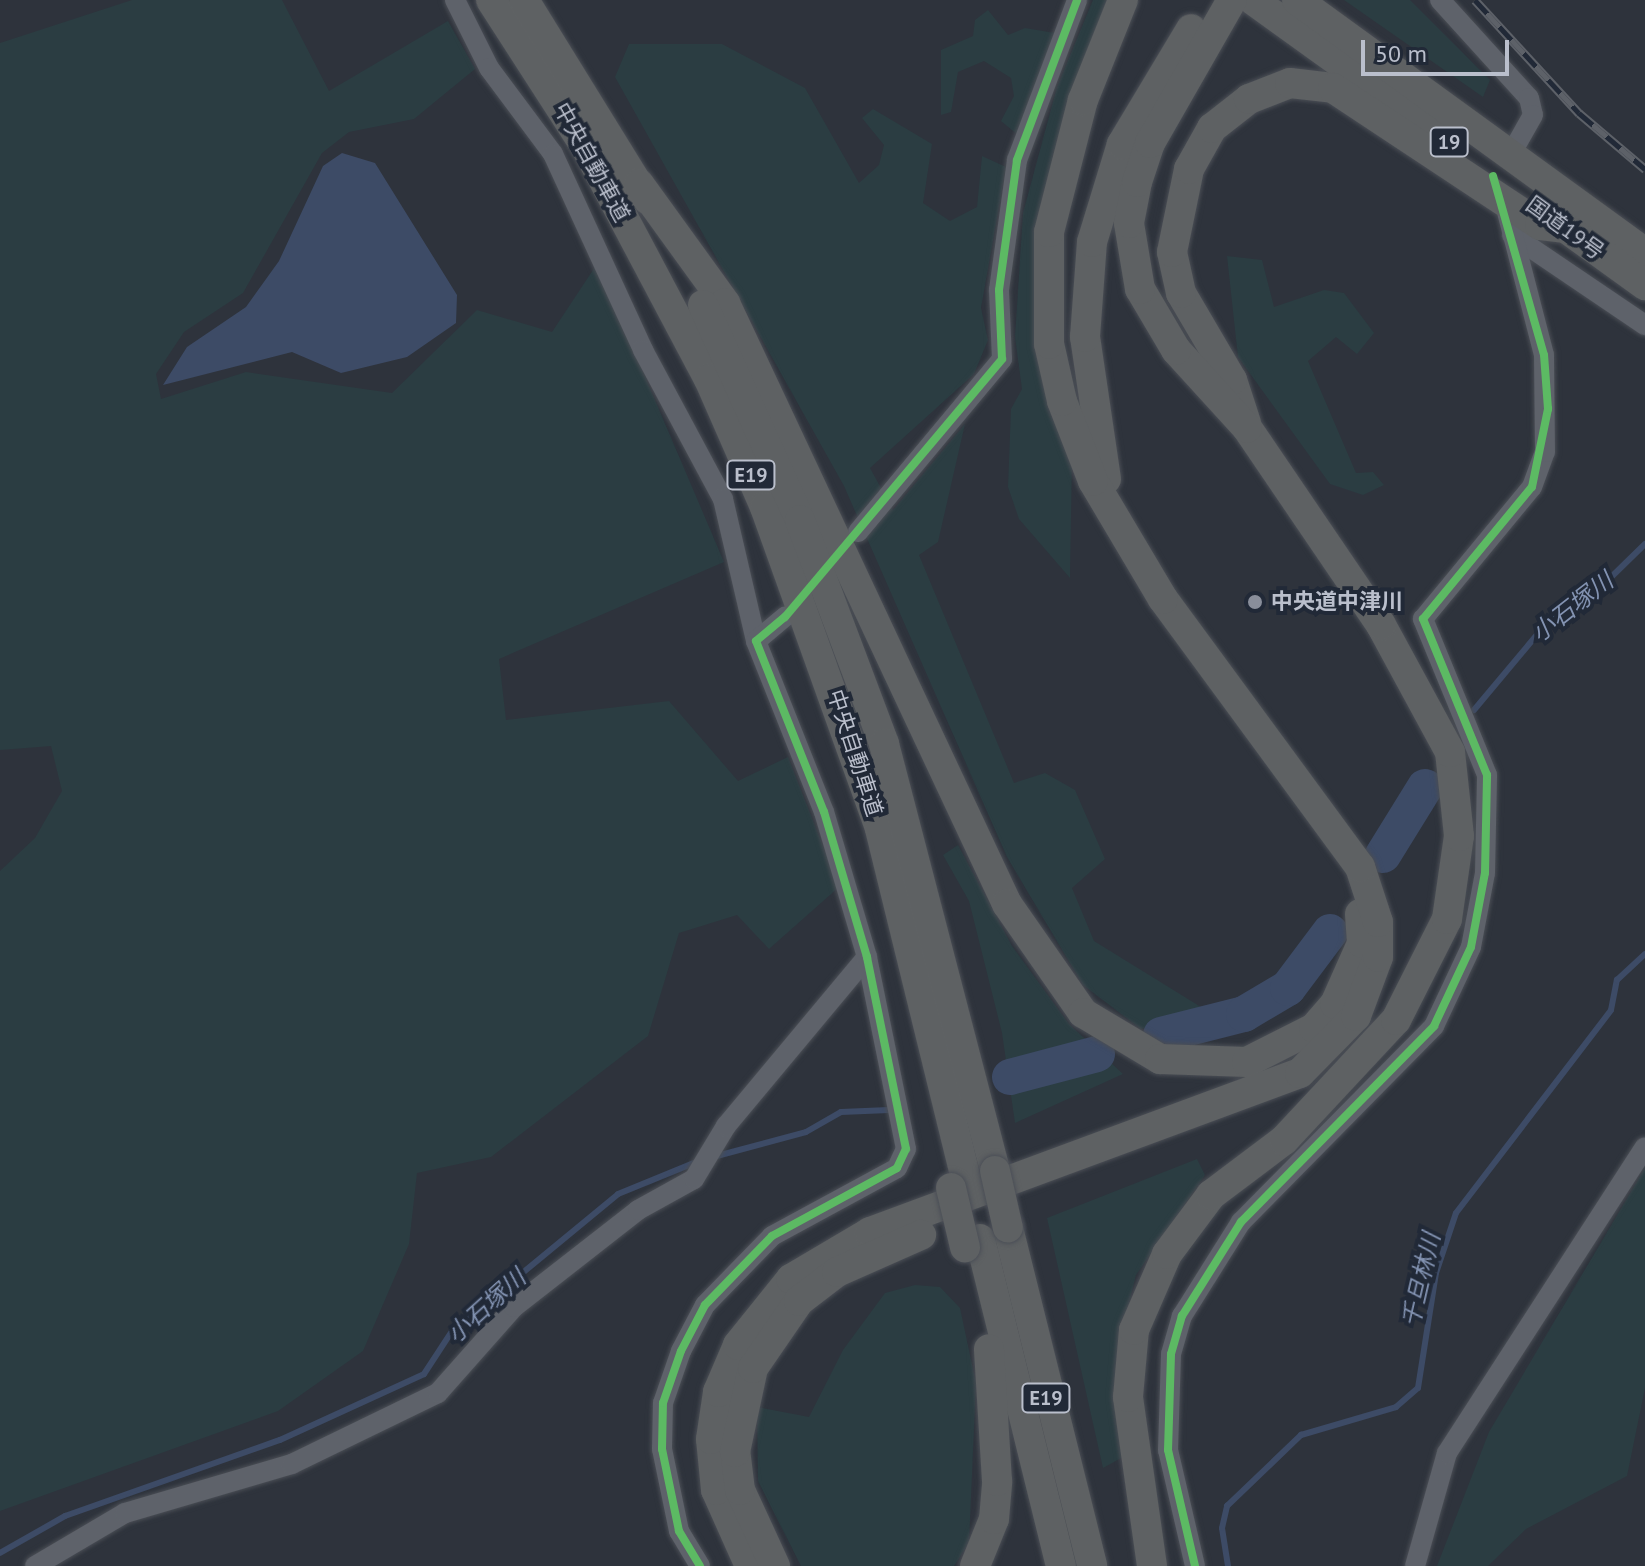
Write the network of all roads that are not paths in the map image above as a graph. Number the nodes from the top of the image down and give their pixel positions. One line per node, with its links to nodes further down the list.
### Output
1 (455, 0): 21 (street)
2 (491, 0): 26 (highway, 中央自動車道 / E19)
3 (524, 0): 12 (highway, 中央自動車道 / E19)
4 (1077, 0): 19 (street)
5 (1123, 0): 18 (highway)
6 (1297, 0): 10 (highway, 国道19号 / 19)
7 (1316, 0): 10 (highway)
8 (1440, 0): 11 (street)
9 (1230, 2): 11 (highway, 国道19号 / 19); 17 (highway); 18 (highway)
10 (1430, 97): 11 (highway, 国道19号 / 19)
11 (1502, 176): 13 (street); 14 (highway, 国道19号 / 19); 15 (highway, 国道19号); 17 (highway)
12 (639, 184): 22 (highway); 33 (highway, 中央自動車道 / E19, bridge)
13 (1512, 235): 16 (street); 35 (street)
14 (1645, 253)
15 (1645, 285)
16 (1645, 325)
17 (1247, 428): 24 (highway)
18 (1118, 524): 22 (highway)
19 (858, 532)
20 (785, 617): 21 (street)
21 (756, 641): 23 (street)
22 (1340, 837): 29 (highway)
23 (867, 957): 27 (street); 28 (street)
24 (1365, 1051): 30 (highway); 34 (highway)
25 (1645, 1147): 36 (street)
26 (973, 1243): 31 (highway); 32 (highway, 中央自動車道 / E19)
27 (35, 1566)
28 (700, 1566)
29 (750, 1566)
30 (775, 1566)
31 (975, 1566)
32 (1061, 1566)
33 (1092, 1566)
34 (1152, 1566)
35 (1195, 1566)
36 (1415, 1566)

